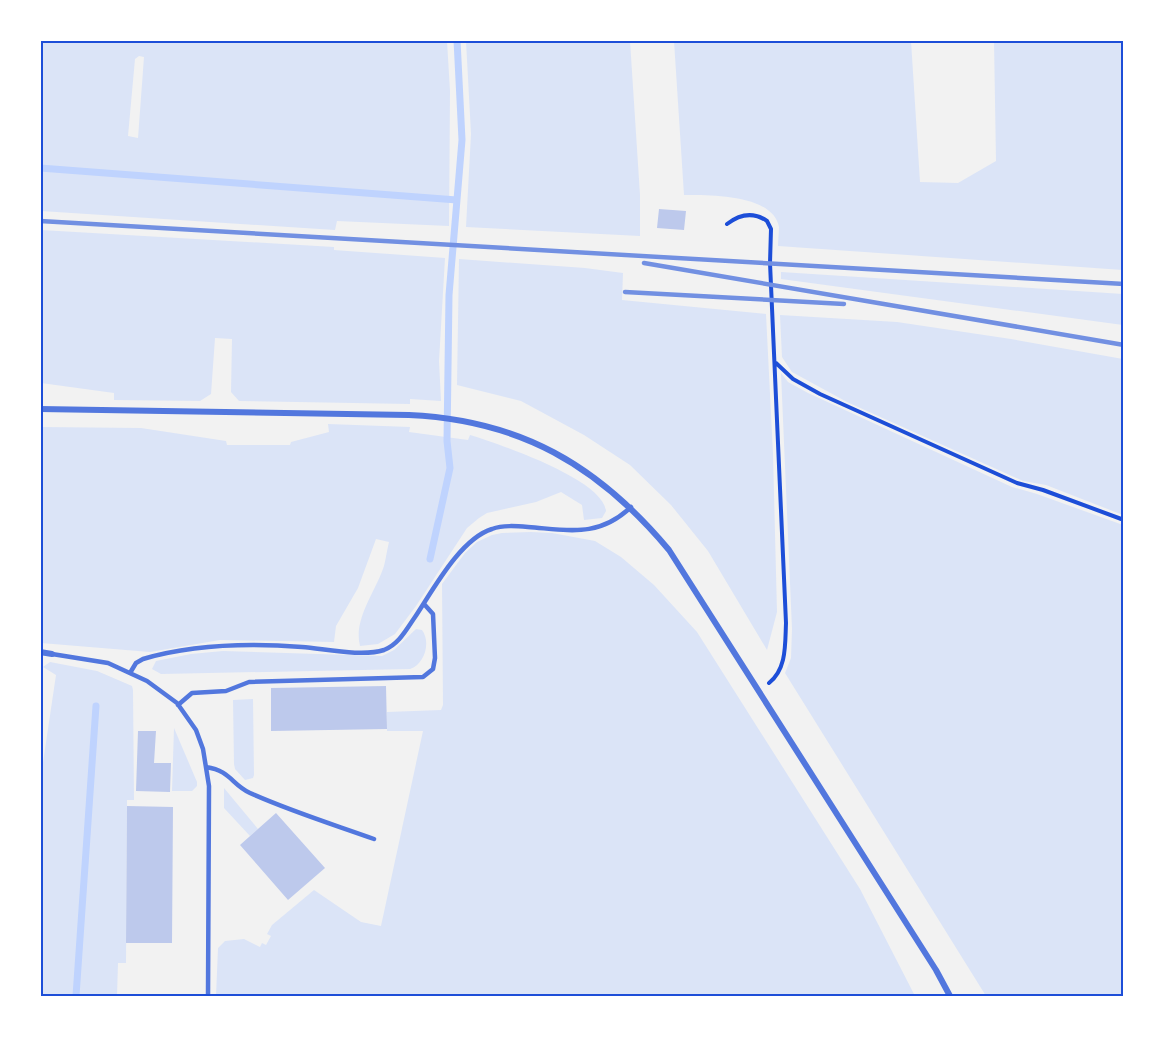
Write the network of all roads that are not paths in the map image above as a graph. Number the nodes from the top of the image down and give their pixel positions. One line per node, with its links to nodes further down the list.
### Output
1 (40, 409): 2 (street)
2 (631, 507): 3 (lane); 11 (street)
3 (424, 604): 6 (lane); 7 (lane)
4 (40, 652): 5 (street)
5 (52, 654): 6 (lane)
6 (130, 673): 7 (lane)
7 (178, 705): 8 (lane)
8 (207, 767): 9 (lane); 10 (lane)
9 (374, 839)
10 (208, 996)
11 (950, 996)

